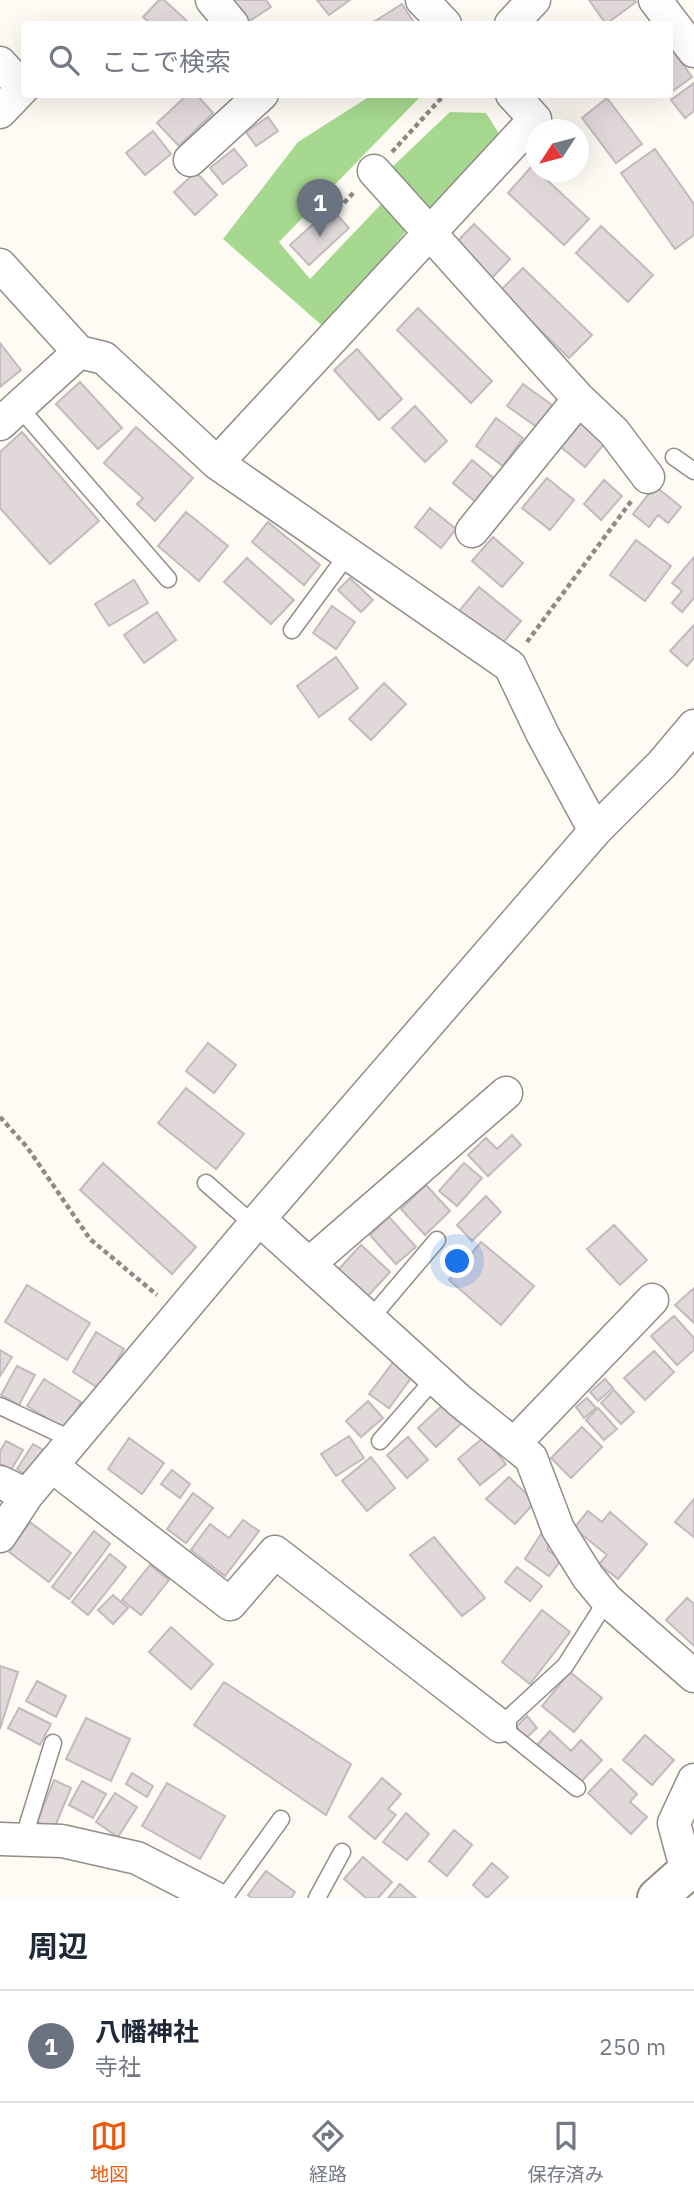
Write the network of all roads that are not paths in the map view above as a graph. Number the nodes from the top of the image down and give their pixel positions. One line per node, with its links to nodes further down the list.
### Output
1 (212, 0): 5 (street)
2 (422, 0): 6 (street)
3 (534, 0): 7 (street)
4 (655, 0): 8 (street)
5 (230, 21)
6 (442, 21)
7 (514, 21)
8 (691, 42)
9 (0, 62): 10 (street)
10 (21, 86)
11 (21, 90): 14 (street)
12 (258, 98): 15 (street)
13 (516, 98): 17 (street)
14 (0, 112)
15 (190, 160)
16 (374, 171): 17 (street)
17 (430, 233): 20 (street); 23 (street)
18 (0, 265): 19 (street)
19 (79, 352): 21 (street); 23 (street)
20 (579, 399): 25 (street); 26 (street)
21 (9, 416): 28 (lane)
22 (674, 457): 24 (lane)
23 (217, 463): 27 (street)
24 (694, 471)
25 (648, 477)
26 (472, 531)
27 (348, 554): 29 (lane); 31 (street)
28 (168, 579)
29 (292, 630)
30 (694, 726): 31 (street)
31 (595, 831): 34 (street)
32 (506, 1093): 36 (street)
33 (206, 1182): 34 (lane)
34 (257, 1222): 36 (street); 41 (street)
35 (437, 1240): 38 (lane)
36 (309, 1264): 38 (street)
37 (652, 1300): 43 (street)
38 (370, 1319): 39 (street)
39 (435, 1378): 42 (lane); 43 (street)
40 (0, 1406): 41 (lane)
41 (73, 1440): 44 (street)
42 (380, 1441)
43 (514, 1444): 47 (street)
44 (52, 1466): 45 (street); 49 (street)
45 (13, 1488): 46 (street)
46 (0, 1536)
47 (607, 1600): 48 (street); 49 (lane)
48 (694, 1676)
49 (500, 1726): 52 (lane)
50 (54, 1743): 54 (lane)
51 (694, 1780): 56 (street)
52 (577, 1788)
53 (281, 1819): 58 (lane)
54 (11, 1840): 57 (street)
55 (342, 1852): 59 (lane)
56 (690, 1868): 60 (street)
57 (215, 1898)
58 (225, 1898)
59 (317, 1898)
60 (657, 1898)

